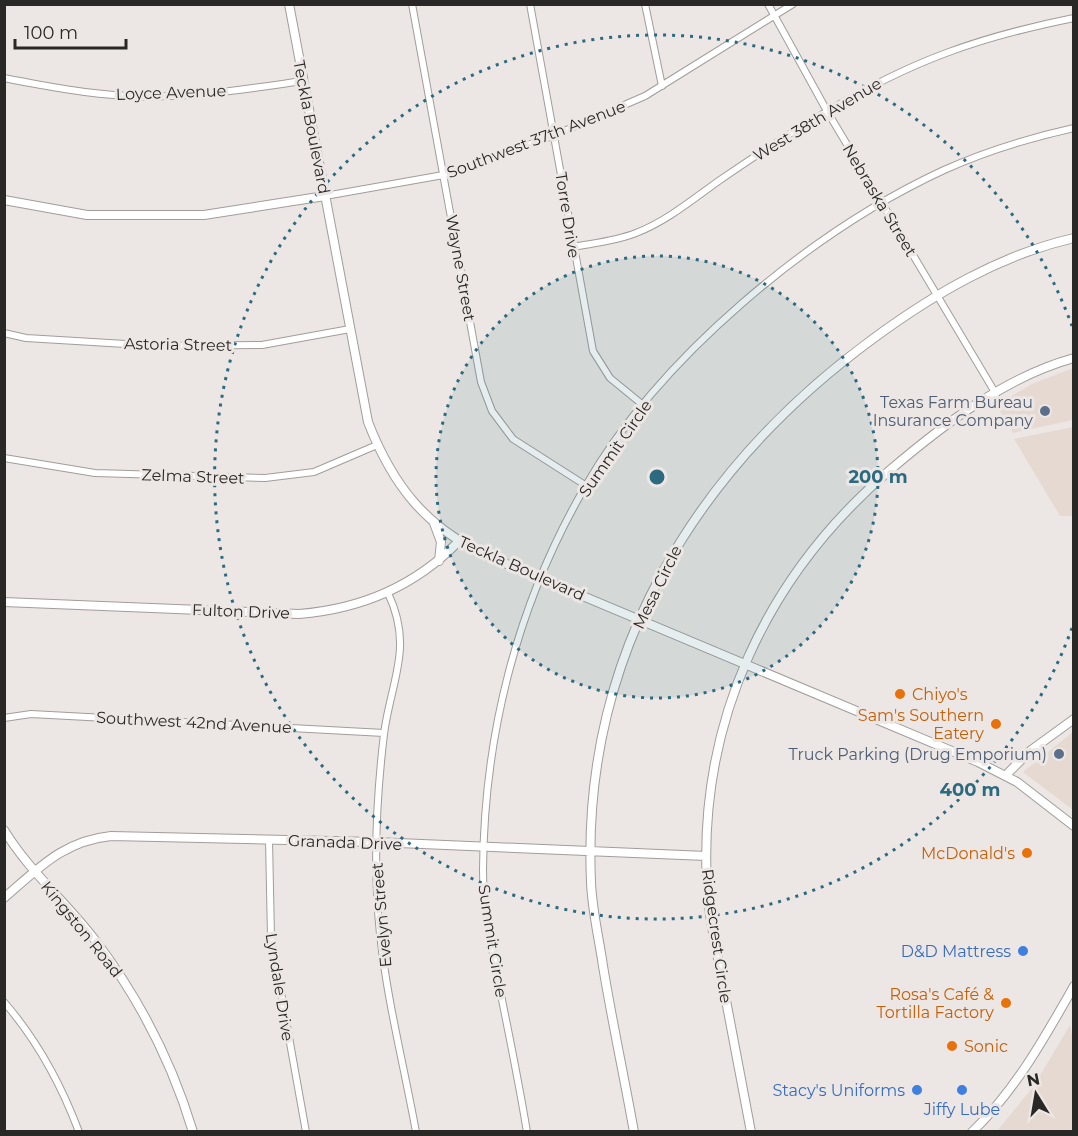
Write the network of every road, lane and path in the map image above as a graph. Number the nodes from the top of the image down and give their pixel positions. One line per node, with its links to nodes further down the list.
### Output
1 (288, 4): 10 (street, Teckla Boulevard)
2 (412, 4): 15 (street, Wayne Street)
3 (530, 4): 14 (street, Torre Drive)
4 (645, 4): 11 (street)
5 (768, 4): 7 (street, Nebraska Street)
6 (793, 4): 7 (street, Southwest 37th Avenue)
7 (775, 16): 11 (street, Southwest 37th Avenue); 12 (street, Nebraska Street)
8 (1074, 18): 12 (street, West 38th Avenue)
9 (4, 78): 10 (street, Loyce Avenue)
10 (303, 81): 16 (street, Teckla Boulevard)
11 (662, 86): 14 (street, Southwest 37th Avenue)
12 (827, 111): 18 (street, Nebraska Street); 20 (street, West 38th Avenue)
13 (1074, 128): 18 (street, Summit Circle)
14 (555, 135): 15 (street, Southwest 37th Avenue); 20 (street, Torre Drive)
15 (445, 175): 16 (street, Southwest 37th Avenue); 29 (street, Wayne Street)
16 (325, 196): 17 (street, Southwest 37th Avenue); 22 (street, Teckla Boulevard)
17 (4, 200)
18 (882, 203): 21 (street, Nebraska Street); 26 (street, Summit Circle)
19 (1074, 238): 21 (street, Mesa Circle)
20 (573, 247): 26 (street, Torre Drive)
21 (938, 296): 25 (street, Nebraska Street); 36 (street, Mesa Circle)
22 (350, 329): 23 (street, Astoria Street); 27 (street, Teckla Boulevard)
23 (4, 333)
24 (1074, 358): 25 (street, Ridgecrest Circle)
25 (996, 394): 37 (street, Ridgecrest Circle)
26 (643, 405): 29 (street, Summit Circle)
27 (377, 445): 28 (street, Zelma Street); 30 (street, Teckla Boulevard)
28 (4, 458)
29 (585, 485): 33 (street, Summit Circle)
30 (434, 523): 31 (street, Teckla Boulevard); 32 (street)
31 (458, 542): 32 (street, Fulton Drive); 33 (street, Teckla Boulevard)
32 (438, 561): 34 (street, Fulton Drive)
33 (540, 577): 36 (street, Teckla Boulevard); 46 (street, Summit Circle)
34 (388, 593): 35 (street, Fulton Drive); 40 (street, Evelyn Street)
35 (4, 602)
36 (639, 619): 37 (street, Teckla Boulevard); 47 (street, Mesa Circle)
37 (745, 662): 41 (street, Teckla Boulevard); 48 (street, Ridgecrest Circle)
38 (4, 718): 40 (street, Southwest 42nd Avenue)
39 (1074, 719): 41 (street)
40 (384, 733): 45 (street, Evelyn Street)
41 (1006, 775): 42 (street, Teckla Boulevard)
42 (1074, 826)
43 (4, 830): 49 (street, Kingston Road)
44 (269, 840): 45 (street, Granada Drive); 49 (street, Granada Drive); 55 (street, Lyndale Drive)
45 (375, 843): 46 (street, Granada Drive); 56 (street, Evelyn Street)
46 (483, 848): 47 (street, Granada Drive); 57 (street, Summit Circle)
47 (592, 851): 48 (street, Granada Drive); 58 (street, Mesa Circle)
48 (706, 856): 59 (street, Ridgecrest Circle)
49 (35, 871): 50 (street, Granada Drive); 54 (street, Kingston Road)
50 (4, 898)
51 (1074, 986): 60 (street)
52 (4, 1002): 53 (street)
53 (79, 1131)
54 (193, 1131)
55 (306, 1131)
56 (416, 1131)
57 (527, 1131)
58 (634, 1131)
59 (751, 1131)
60 (972, 1131)

